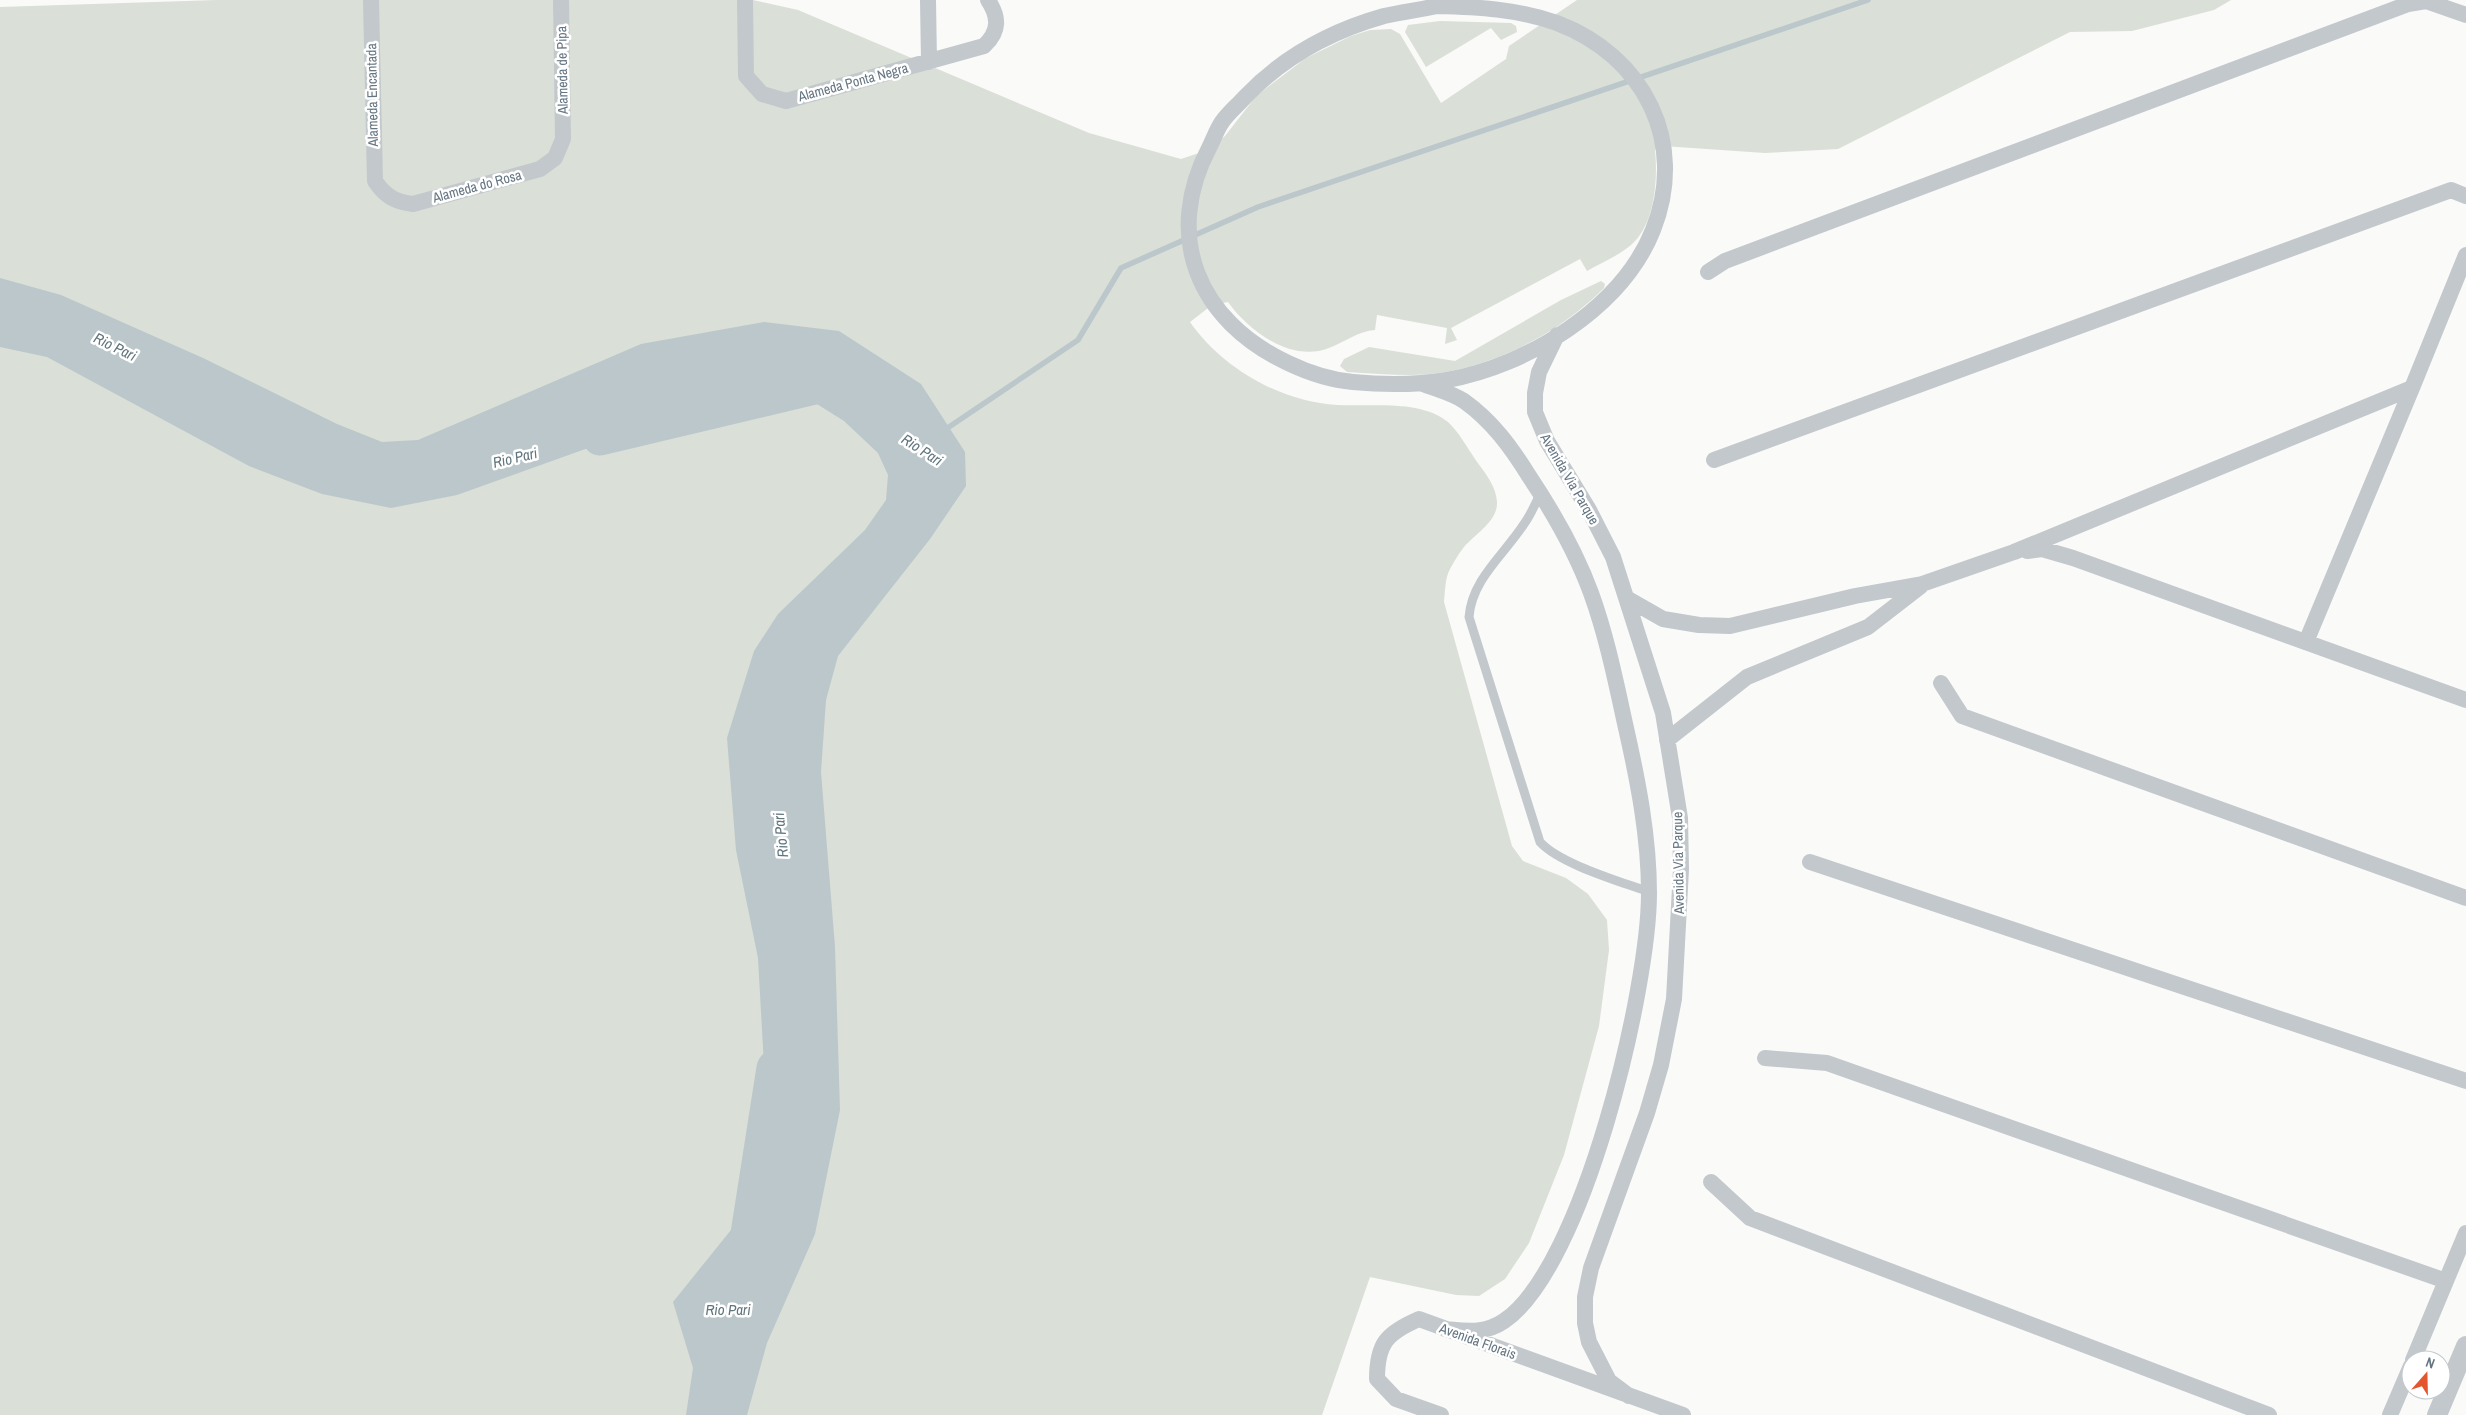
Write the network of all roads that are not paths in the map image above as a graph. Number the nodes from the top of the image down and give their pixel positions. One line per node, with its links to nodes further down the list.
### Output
1 (371, 0): 9 (street, Alameda Encantada)
2 (561, 0): 8 (street, Alameda de Pipa)
3 (745, 0): 7 (street, Alameda Ponta Negra)
4 (928, 0): 7 (street)
5 (988, 0): 7 (street, Alameda Ponta Negra)
6 (2466, 15): 12 (street)
7 (929, 62)
8 (563, 139): 9 (street, Alameda do Rosa)
9 (380, 188)
10 (2466, 196): 16 (street)
11 (2466, 255): 15 (street)
12 (1708, 272)
13 (1557, 335): 14 (street); 14 (street); 20 (street, Avenida Via Parque)
14 (1421, 383): 17 (street)
15 (2412, 388): 18 (street); 21 (street)
16 (1714, 460)
17 (1541, 493): 26 (street); 26 (lane)
18 (2014, 552): 19 (street); 21 (street)
19 (1922, 584): 20 (street); 24 (street)
20 (1628, 599): 24 (street, Avenida Via Parque)
21 (2306, 642): 23 (street)
22 (1941, 683): 27 (street)
23 (2466, 700)
24 (1667, 740): 37 (street, Avenida Via Parque)
25 (1810, 862): 29 (street)
26 (1649, 892): 33 (street)
27 (2466, 898)
28 (1766, 1058): 32 (street)
29 (2466, 1081)
30 (1711, 1182): 40 (street)
31 (2466, 1234): 32 (street)
32 (2446, 1280): 35 (street)
33 (1445, 1329): 37 (street, Avenida Florais); 38 (street, Avenida Florais)
34 (2466, 1346): 42 (street)
35 (2417, 1350)
36 (2401, 1389): 41 (street)
37 (1629, 1396): 39 (street, Avenida Florais)
38 (1441, 1415)
39 (1683, 1415)
40 (2269, 1415)
41 (2390, 1415)
42 (2437, 1415)

